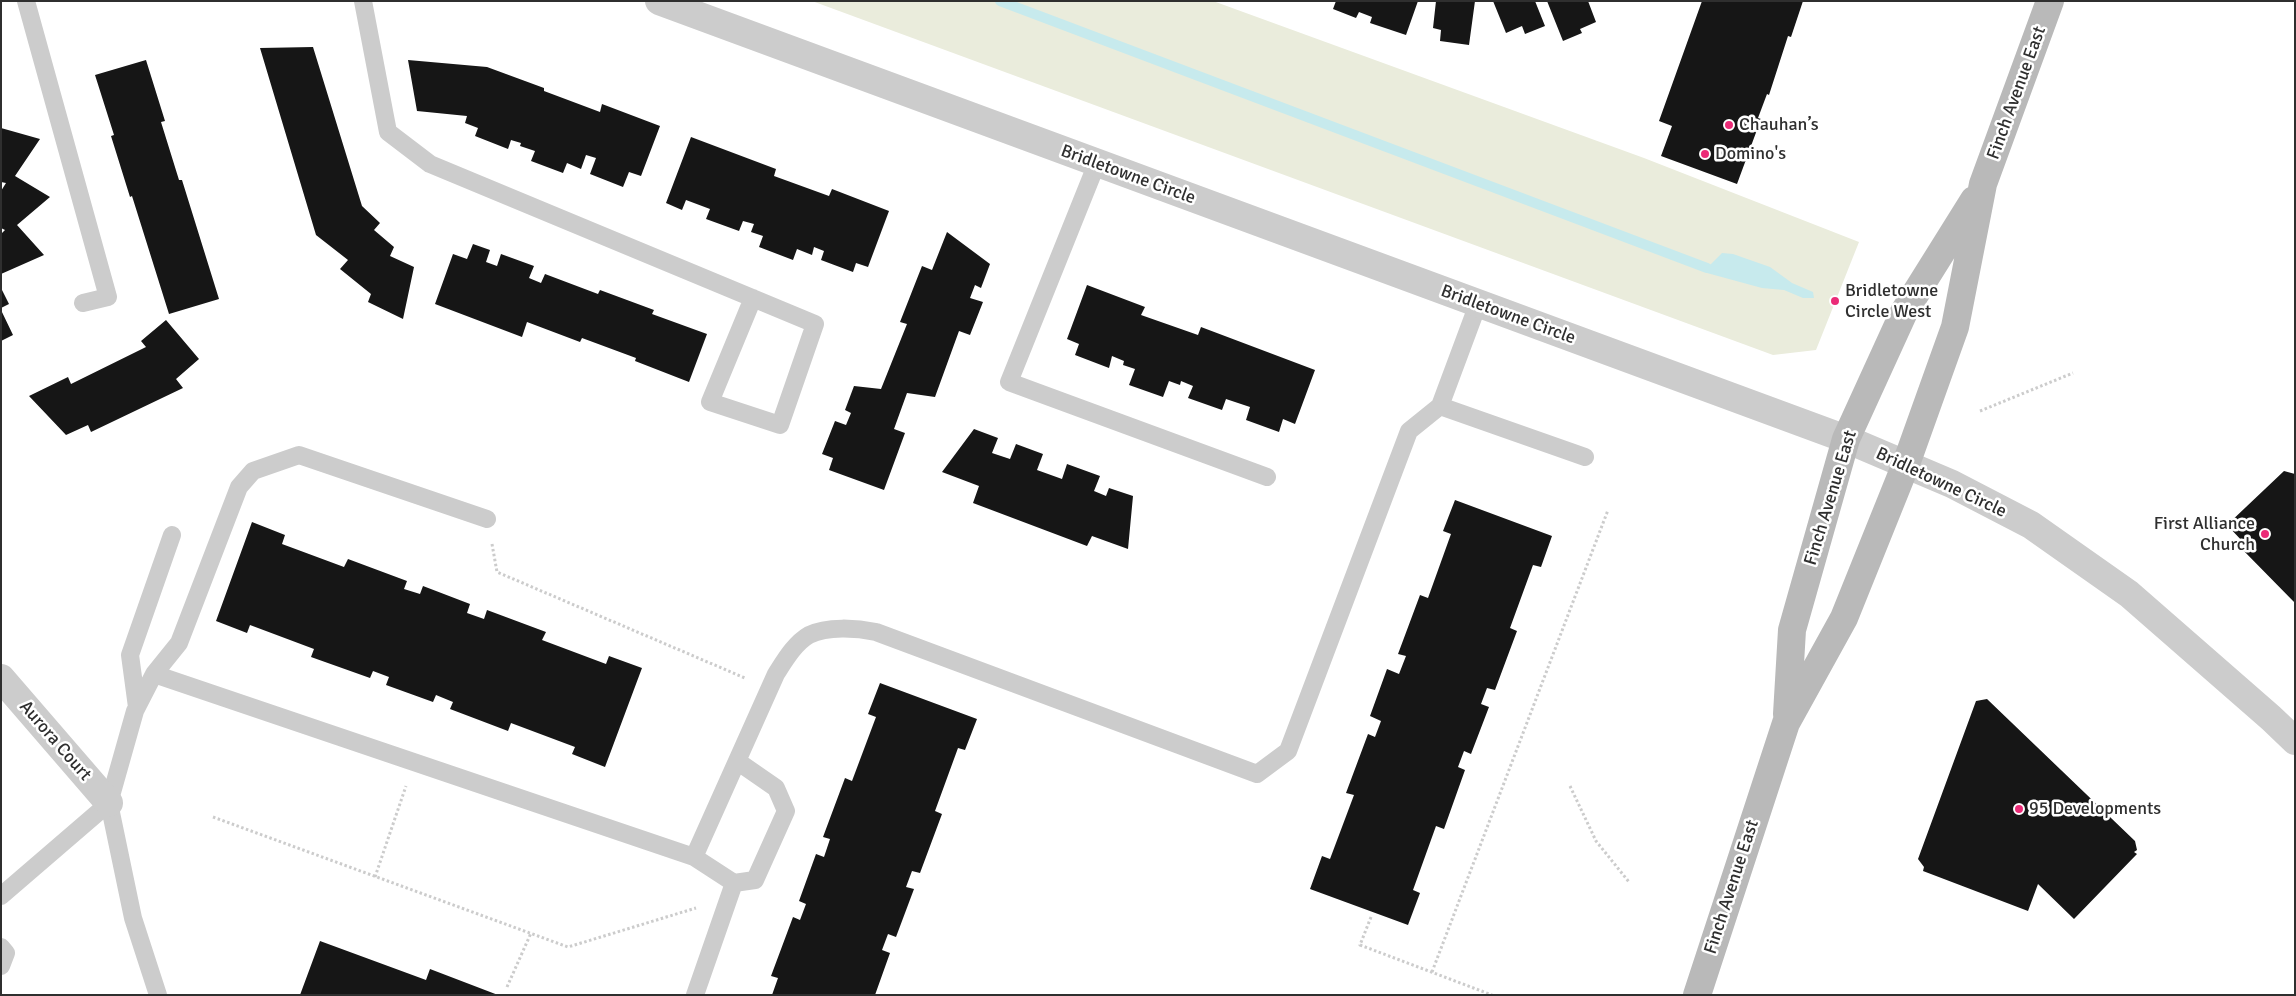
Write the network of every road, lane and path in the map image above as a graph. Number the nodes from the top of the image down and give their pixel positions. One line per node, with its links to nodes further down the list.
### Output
1 (26, 1): 8 (lane)
2 (364, 1): 7 (lane)
3 (659, 1): 5 (street, Bridletowne Circle)
4 (2050, 1): 6 (main road, Finch Avenue East)
5 (1097, 163): 9 (street, Bridletowne Circle); 16 (lane)
6 (1983, 184): 13 (main road, Finch Avenue East); 15 (main road, Finch Avenue East)
7 (754, 298): 7 (lane)
8 (83, 303)
9 (1478, 304): 11 (lane); 13 (street, Bridletowne Circle)
10 (2073, 374): 12 (path)
11 (1440, 406): 14 (lane); 22 (lane)
12 (1980, 411)
13 (1846, 439): 15 (street, Bridletowne Circle); 24 (main road, Finch Avenue East)
14 (1585, 457)
15 (1906, 464): 24 (main road, Finch Avenue East); 25 (street, Bridletowne Circle)
16 (1267, 477)
17 (1608, 510): 40 (path)
18 (487, 519): 20 (lane); 22 (path)
19 (172, 535): 23 (lane)
20 (154, 674): 23 (lane); 26 (lane)
21 (1, 678): 29 (street, Aurora Court)
22 (769, 688): 27 (lane)
23 (137, 706): 29 (lane)
24 (1786, 723): 45 (main road, Finch Avenue East)
25 (2295, 741)
26 (414, 762): 31 (lane); 32 (path)
27 (737, 762): 31 (lane); 34 (lane)
28 (1570, 786): 33 (path)
29 (108, 804): 35 (lane); 42 (lane)
30 (213, 817): 32 (path)
31 (694, 857): 34 (lane)
32 (375, 877): 37 (path)
33 (1629, 882)
34 (730, 891): 37 (path); 43 (lane)
35 (1, 896)
36 (1371, 917): 40 (path)
37 (531, 933): 41 (path)
38 (1, 948): 39 (lane)
39 (1, 966)
40 (1432, 972): 44 (path)
41 (507, 987)
42 (158, 995)
43 (695, 995)
44 (1492, 995)
45 (1697, 995)

